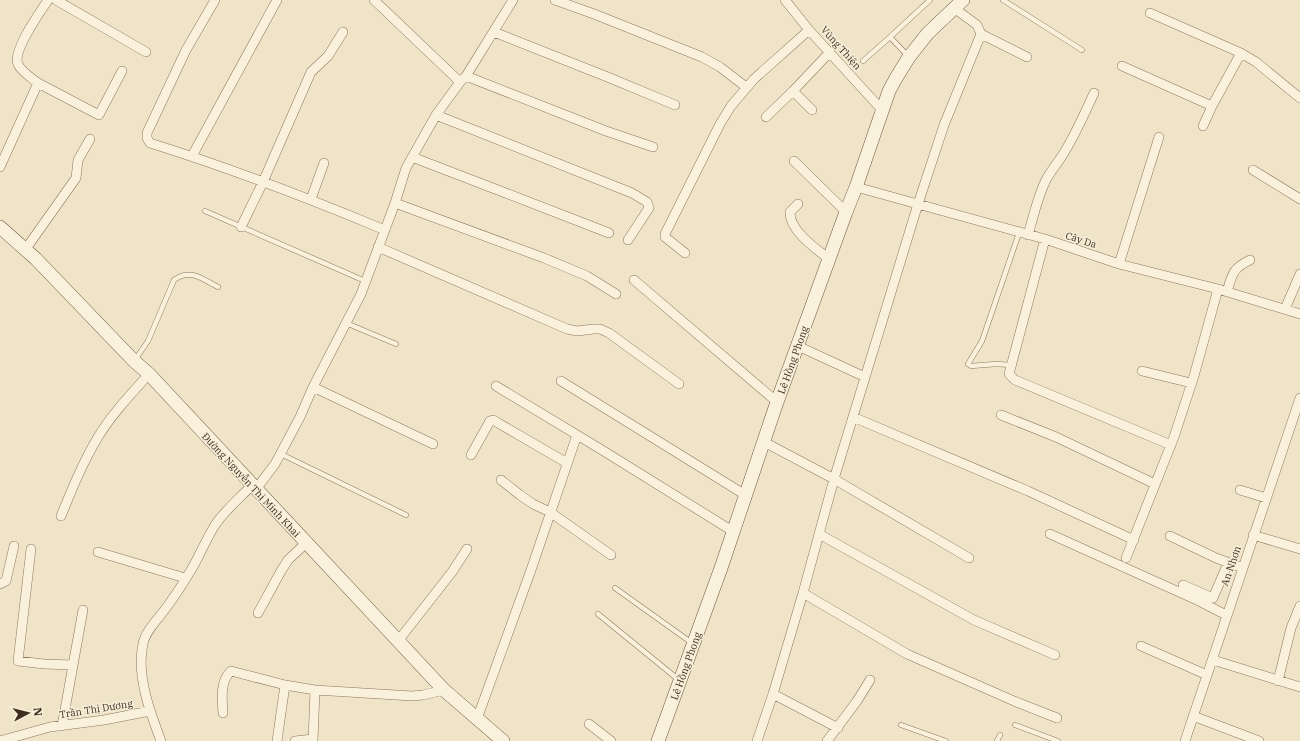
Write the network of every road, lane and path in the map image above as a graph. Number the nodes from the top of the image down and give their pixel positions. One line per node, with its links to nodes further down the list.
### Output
1 (48, 0): 28 (street)
2 (56, 0): 19 (street)
3 (215, 0): 43 (street)
4 (277, 0): 43 (street)
5 (374, 0): 27 (street)
6 (513, 0): 15 (street)
7 (556, 0): 29 (street)
8 (785, 0): 13 (street, Vũng Thiện)
9 (930, 0): 17 (lane)
10 (1002, 0): 18 (lane)
11 (959, 4): 16 (street); 22 (main road, Lê Hồng Phong)
12 (1150, 13): 21 (street)
13 (809, 30): 20 (street, Vũng Thiện); 29 (street)
14 (343, 32): 49 (street)
15 (494, 32): 27 (street); 33 (street)
16 (981, 34): 23 (street); 55 (street)
17 (890, 37): 22 (lane); 24 (lane)
18 (1082, 50)
19 (146, 52)
20 (830, 52): 30 (street); 36 (street, Vũng Thiện)
21 (1241, 53): 32 (street); 34 (street)
22 (909, 57): 36 (main road, Lê Hồng Phong)
23 (1027, 58)
24 (863, 60)
25 (1122, 66): 34 (street)
26 (122, 71): 28 (street)
27 (463, 79): 37 (street); 42 (street)
28 (38, 83): 47 (street)
29 (746, 87): 67 (street)
30 (793, 92): 35 (street); 38 (street)
31 (1094, 93): 62 (street)
32 (1300, 98)
33 (675, 105)
34 (1212, 106): 39 (street)
35 (812, 110)
36 (882, 110): 50 (main road, Lê Hồng Phong)
37 (436, 115): 44 (street); 64 (street)
38 (766, 117)
39 (1203, 126)
40 (1159, 137): 70 (street)
41 (90, 139): 66 (street)
42 (652, 147)
43 (192, 156): 49 (street)
44 (412, 157): 53 (street); 61 (street)
45 (794, 161): 57 (street)
46 (324, 164): 51 (street)
47 (0, 167)
48 (1253, 170): 52 (street)
49 (263, 182): 51 (street); 59 (street)
50 (856, 187): 55 (street, Cây Da); 57 (main road, Lê Hồng Phong)
51 (311, 199): 60 (street)
52 (1300, 199)
53 (395, 203): 60 (street); 76 (street)
54 (798, 204): 68 (street)
55 (918, 204): 62 (street, Cây Da); 86 (street)
56 (205, 212): 59 (lane)
57 (846, 212): 68 (main road, Lê Hồng Phong)
58 (0, 227): 66 (main road, Đường Nguyễn Thị Minh Khai)
59 (242, 227): 73 (lane)
60 (385, 230): 65 (street)
61 (609, 233)
62 (1024, 234): 63 (street, Cây Da); 83 (lane)
63 (1044, 239): 70 (street, Cây Da); 83 (street)
64 (628, 240)
65 (378, 247): 73 (street); 89 (street)
66 (25, 250): 82 (main road, Đường Nguyễn Thị Minh Khai)
67 (685, 254)
68 (829, 259): 81 (main road, Lê Hồng Phong)
69 (1250, 260): 75 (street)
70 (1118, 264): 75 (street, Cây Da)
71 (1300, 274): 77 (street)
72 (634, 280): 92 (street)
73 (365, 281): 79 (street)
74 (218, 287): 82 (lane)
75 (1222, 290): 77 (street, Cây Da); 88 (street)
76 (616, 294)
77 (1285, 309): 78 (street, Cây Da)
78 (1300, 314)
79 (346, 323): 80 (lane); 91 (street)
80 (396, 344)
81 (798, 346): 86 (street); 92 (main road, Lê Hồng Phong)
82 (134, 361): 85 (main road, Đường Nguyễn Thị Minh Khai)
83 (1012, 365): 99 (street)
84 (1142, 371): 88 (street)
85 (149, 374): 106 (main road, Đường Nguyễn Thị Minh Khai); 112 (street)
86 (865, 377): 95 (street)
87 (561, 381): 108 (street)
88 (1191, 383): 99 (street)
89 (679, 384)
90 (496, 386): 96 (street)
91 (313, 387): 98 (street); 100 (street)
92 (777, 402): 97 (main road, Lê Hồng Phong)
93 (1299, 403): 109 (street, An Nhơn)
94 (1001, 415): 105 (street)
95 (853, 417): 103 (street); 118 (street)
96 (576, 436): 102 (street); 113 (street)
97 (764, 442): 103 (street); 108 (main road, Lê Hồng Phong)
98 (434, 444)
99 (1171, 445): 105 (street)
100 (281, 454): 106 (street); 111 (lane)
101 (471, 455): 102 (street)
102 (567, 463): 110 (street)
103 (834, 479): 114 (street); 126 (street)
104 (501, 480): 110 (street)
105 (1155, 484): 118 (street)
106 (254, 487): 119 (main road, Đường Nguyễn Thị Minh Khai); 130 (street)
107 (1240, 490): 109 (street)
108 (747, 496): 113 (main road, Lê Hồng Phong)
109 (1266, 498): 116 (street, An Nhơn)
110 (550, 512): 125 (street); 159 (street)
111 (406, 515)
112 (61, 516)
113 (734, 532): 141 (main road, Lê Hồng Phong)
114 (818, 534): 134 (street); 143 (street)
115 (1050, 534): 139 (street)
116 (1253, 535): 121 (street); 129 (street, An Nhơn)
117 (1170, 536): 128 (street)
118 (1134, 540): 127 (street)
119 (306, 543): 137 (street); 140 (main road, Đường Nguyễn Thị Minh Khai)
120 (14, 546): 131 (street)
121 (1300, 547)
122 (32, 549): 145 (street)
123 (467, 549): 140 (street)
124 (98, 552): 130 (street)
125 (611, 555)
126 (969, 558)
127 (1126, 558)
128 (1228, 562): 129 (street); 132 (street)
129 (1243, 568): 139 (street, An Nhơn)
130 (186, 578): 155 (street)
131 (0, 584)
132 (1184, 585)
133 (615, 588): 141 (lane)
134 (803, 593): 154 (street); 158 (street)
135 (1300, 606): 149 (street)
136 (83, 610): 145 (street)
137 (258, 613)
138 (598, 614): 148 (lane)
139 (1226, 615): 144 (street, An Nhơn)
140 (398, 641): 153 (main road, Đường Nguyễn Thị Minh Khai)
141 (694, 644): 148 (main road, Lê Hồng Phong)
142 (1141, 646): 146 (street)
143 (1055, 655)
144 (1213, 660): 146 (street, An Nhơn); 149 (street)
145 (73, 666): 163 (street)
146 (1208, 675): 157 (street, An Nhơn)
147 (870, 680): 164 (street)
148 (680, 681): 174 (main road, Lê Hồng Phong)
149 (1278, 681): 151 (street)
150 (285, 685): 152 (street); 156 (street); 170 (street)
151 (1300, 687)
152 (314, 690): 153 (street); 167 (street)
153 (444, 690): 159 (main road, Đường Nguyễn Thị Minh Khai)
154 (773, 694): 164 (street); 175 (street)
155 (150, 711): 163 (street, Trần Thị Dương); 169 (street)
156 (223, 713)
157 (1193, 716): 180 (street, An Nhơn); 181 (street)
158 (1057, 718)
159 (477, 719): 172 (main road, Đường Nguyễn Thị Minh Khai)
160 (589, 724): 173 (street)
161 (900, 725): 177 (lane)
162 (1015, 725): 179 (lane)
163 (62, 726): 166 (street, Trần Thị Dương)
164 (838, 728): 176 (street)
165 (1000, 736): 178 (lane)
166 (27, 738): 168 (street, Trần Thị Dương)
167 (313, 740): 171 (street)
168 (0, 741)
169 (161, 741)
170 (277, 741)
171 (294, 741)
172 (503, 741)
173 (610, 741)
174 (658, 741)
175 (757, 741)
176 (827, 741)
177 (946, 741)
178 (997, 741)
179 (1058, 741)
180 (1185, 741)
181 (1259, 741)

